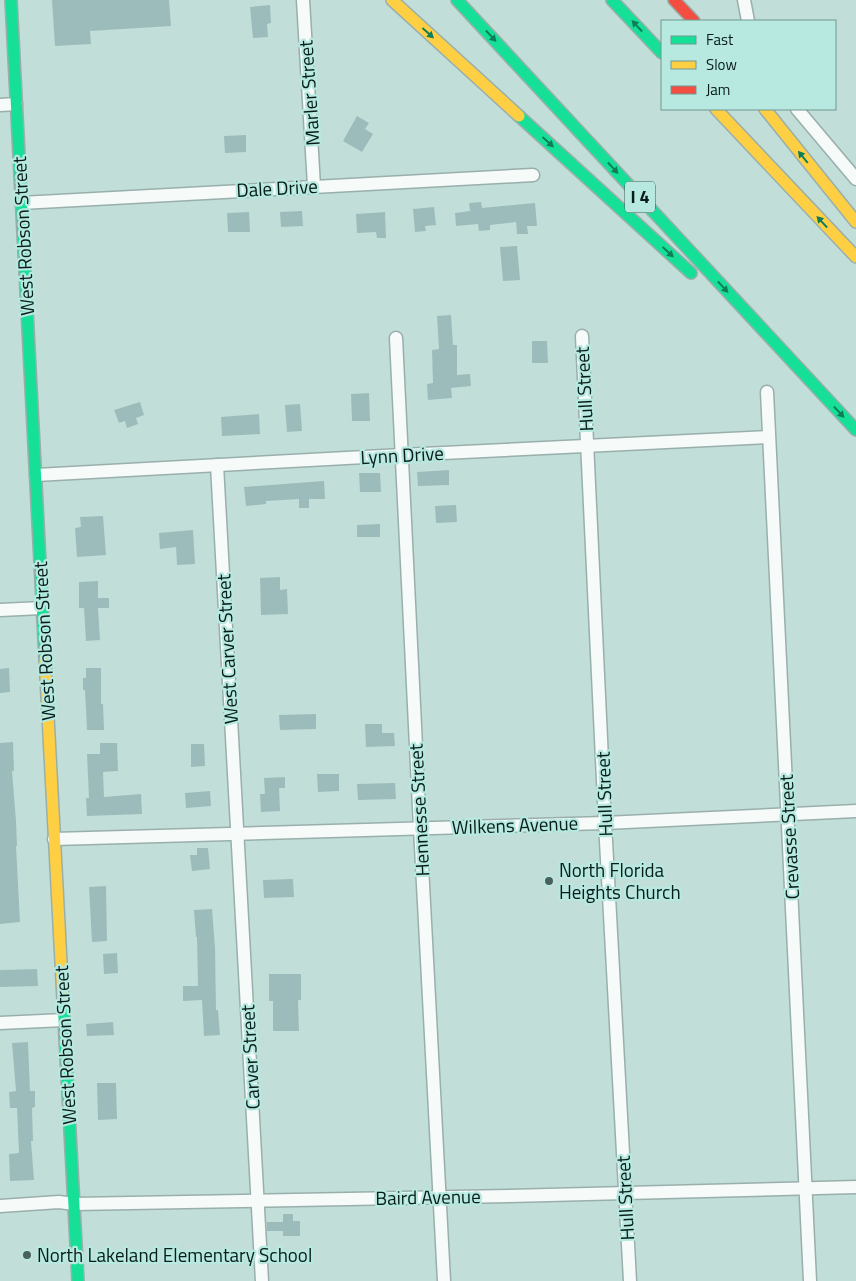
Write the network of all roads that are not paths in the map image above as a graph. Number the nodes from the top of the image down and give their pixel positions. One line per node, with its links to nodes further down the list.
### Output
1 (11, 0): 9 (main road, West Robson Street)
2 (303, 0): 16 (street, Marler Street)
3 (392, 0): 20 (main road, one-way to 20)
4 (457, 0): 25 (main road, I 4, one-way to 25)
5 (612, 0): 8 (main road, one-way to 5)
6 (674, 0): 7 (main road)
7 (693, 20)
8 (661, 51)
9 (16, 104): 10 (street); 17 (main road, West Robson Street)
10 (0, 105)
11 (717, 110): 19 (main road, one-way to 11)
12 (766, 110): 18 (main road, one-way to 12)
13 (798, 110): 15 (street)
14 (533, 175): 16 (street, Dale Drive)
15 (856, 179)
16 (314, 186): 17 (street, Dale Drive)
17 (21, 203): 31 (main road, West Robson Street)
18 (856, 222)
19 (856, 257)
20 (701, 282)
21 (715, 295): 25 (main road)
22 (582, 336): 28 (street, Hull Street)
23 (396, 338): 29 (street, Hennesse Street)
24 (767, 392): 27 (street, Crevasse Street)
25 (823, 394): 26 (main road, I 4, one-way to 26)
26 (856, 430)
27 (768, 437): 28 (street, Lynn Drive); 35 (street, Crevasse Street)
28 (587, 446): 29 (street, Lynn Drive); 36 (street, Hull Street)
29 (402, 455): 30 (street, Lynn Drive); 37 (street, Hennesse Street)
30 (217, 465): 31 (street, Lynn Drive); 38 (street, West Carver Street)
31 (36, 475): 32 (main road, West Robson Street)
32 (42, 608): 33 (street); 39 (main road, West Robson Street)
33 (0, 610)
34 (856, 811): 35 (street, Wilkens Avenue)
35 (787, 814): 36 (street, Wilkens Avenue); 43 (street, Crevasse Street)
36 (605, 823): 37 (street, Wilkens Avenue); 44 (street, Hull Street)
37 (420, 828): 38 (street, Wilkens Avenue); 45 (street, Hennesse Street)
38 (237, 833): 39 (street, Wilkens Avenue); 46 (street, Carver Street)
39 (54, 839): 40 (main road, West Robson Street)
40 (64, 1020): 41 (street); 47 (main road, West Robson Street)
41 (0, 1023)
42 (856, 1186): 43 (street, Baird Avenue)
43 (806, 1188): 44 (street, Baird Avenue); 53 (street, Crevasse Street)
44 (625, 1193): 45 (street, Baird Avenue); 52 (street, Hull Street)
45 (439, 1197): 46 (street, Baird Avenue); 51 (street, Hennesse Street)
46 (258, 1200): 47 (street, Baird Avenue); 50 (street, Carver Street)
47 (74, 1204): 48 (street, Baird Avenue); 49 (main road, West Robson Street)
48 (0, 1206)
49 (78, 1281)
50 (262, 1281)
51 (444, 1281)
52 (630, 1281)
53 (810, 1281)

